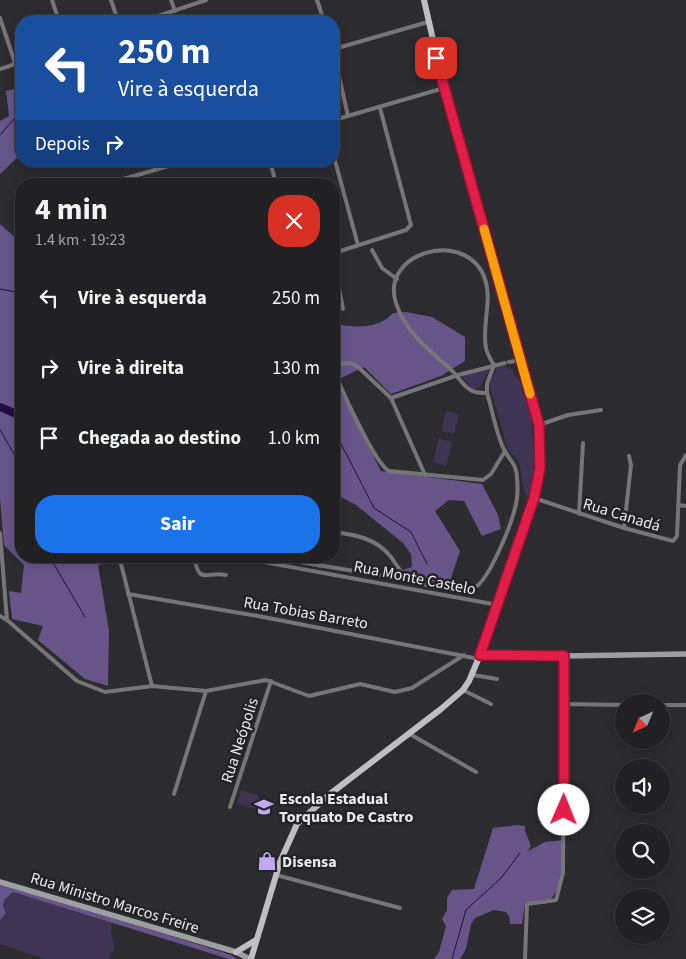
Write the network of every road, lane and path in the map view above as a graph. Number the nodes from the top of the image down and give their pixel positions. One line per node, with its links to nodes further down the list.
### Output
1 (52, 0): 8 (street)
2 (111, 0): 9 (street)
3 (171, 0): 7 (street)
4 (206, 0): 7 (street)
5 (317, 0): 11 (street)
6 (424, 0): 13 (main road)
7 (175, 11): 10 (street)
8 (57, 15)
9 (116, 15)
10 (166, 15)
11 (322, 15)
12 (0, 18): 15 (street)
13 (428, 22): 14 (street); 18 (main road)
14 (340, 46)
15 (15, 64): 16 (street)
16 (0, 69)
17 (340, 81): 20 (street)
18 (444, 88): 19 (street); 31 (main road)
19 (380, 108): 20 (street); 25 (street)
20 (348, 116): 21 (street)
21 (340, 118)
22 (165, 167): 23 (street)
23 (127, 178)
24 (340, 179): 25 (street)
25 (358, 245): 27 (street)
26 (372, 250): 28 (street)
27 (340, 251)
28 (397, 279): 33 (street); 34 (street)
29 (340, 290): 30 (street)
30 (344, 309)
31 (520, 360): 33 (street); 39 (main road)
32 (340, 364): 37 (street)
33 (494, 365): 34 (street); 36 (street)
34 (458, 375): 36 (street); 37 (street)
35 (340, 384): 44 (street)
36 (487, 393): 41 (street)
37 (391, 398): 44 (street)
38 (602, 410): 39 (street)
39 (539, 425): 45 (main road)
40 (582, 443): 48 (street)
41 (505, 451): 44 (street); 59 (street)
42 (686, 455): 46 (street, Rua Canadá)
43 (629, 456): 49 (street)
44 (425, 475)
45 (534, 498): 48 (street, Rua Canadá); 61 (main road)
46 (678, 506): 47 (street); 49 (street, Rua Canadá)
47 (686, 506)
48 (579, 514): 49 (street, Rua Canadá)
49 (624, 528)
50 (0, 532): 63 (street)
51 (340, 533): 59 (street)
52 (121, 563): 60 (street)
53 (195, 563): 58 (street)
54 (270, 563): 61 (street, Rua Monte Castelo)
55 (303, 563): 57 (street)
56 (320, 563): 57 (street)
57 (320, 566): 59 (street)
58 (226, 575)
59 (411, 580)
60 (128, 594): 65 (street, Rua Tobias Barreto); 71 (street)
61 (498, 605): 67 (main road)
62 (0, 616): 63 (street)
63 (7, 620): 71 (street)
64 (686, 654): 66 (main road)
65 (464, 655): 67 (street, Rua Tobias Barreto); 70 (street)
66 (564, 656): 67 (main road); 75 (street)
67 (480, 657): 68 (main road)
68 (472, 675): 69 (street); 72 (main road)
69 (497, 679)
70 (270, 681): 73 (street); 82 (street, Rua Neópolis)
71 (152, 686): 73 (street)
72 (462, 690): 74 (street); 79 (main road)
73 (206, 691): 81 (street)
74 (491, 704)
75 (564, 704): 76 (street); 89 (street)
76 (615, 705)
77 (670, 705): 78 (street)
78 (686, 705)
79 (408, 733): 80 (street); 83 (main road)
80 (476, 772)
81 (174, 794)
82 (230, 807)
83 (276, 875): 85 (street); 86 (main road)
84 (0, 882): 87 (main road, Rua Ministro Marcos Freire)
85 (400, 908)
86 (257, 939): 87 (main road); 88 (main road)
87 (237, 955): 88 (main road, Rua Ministro Marcos Freire)
88 (249, 959)
89 (525, 959)

